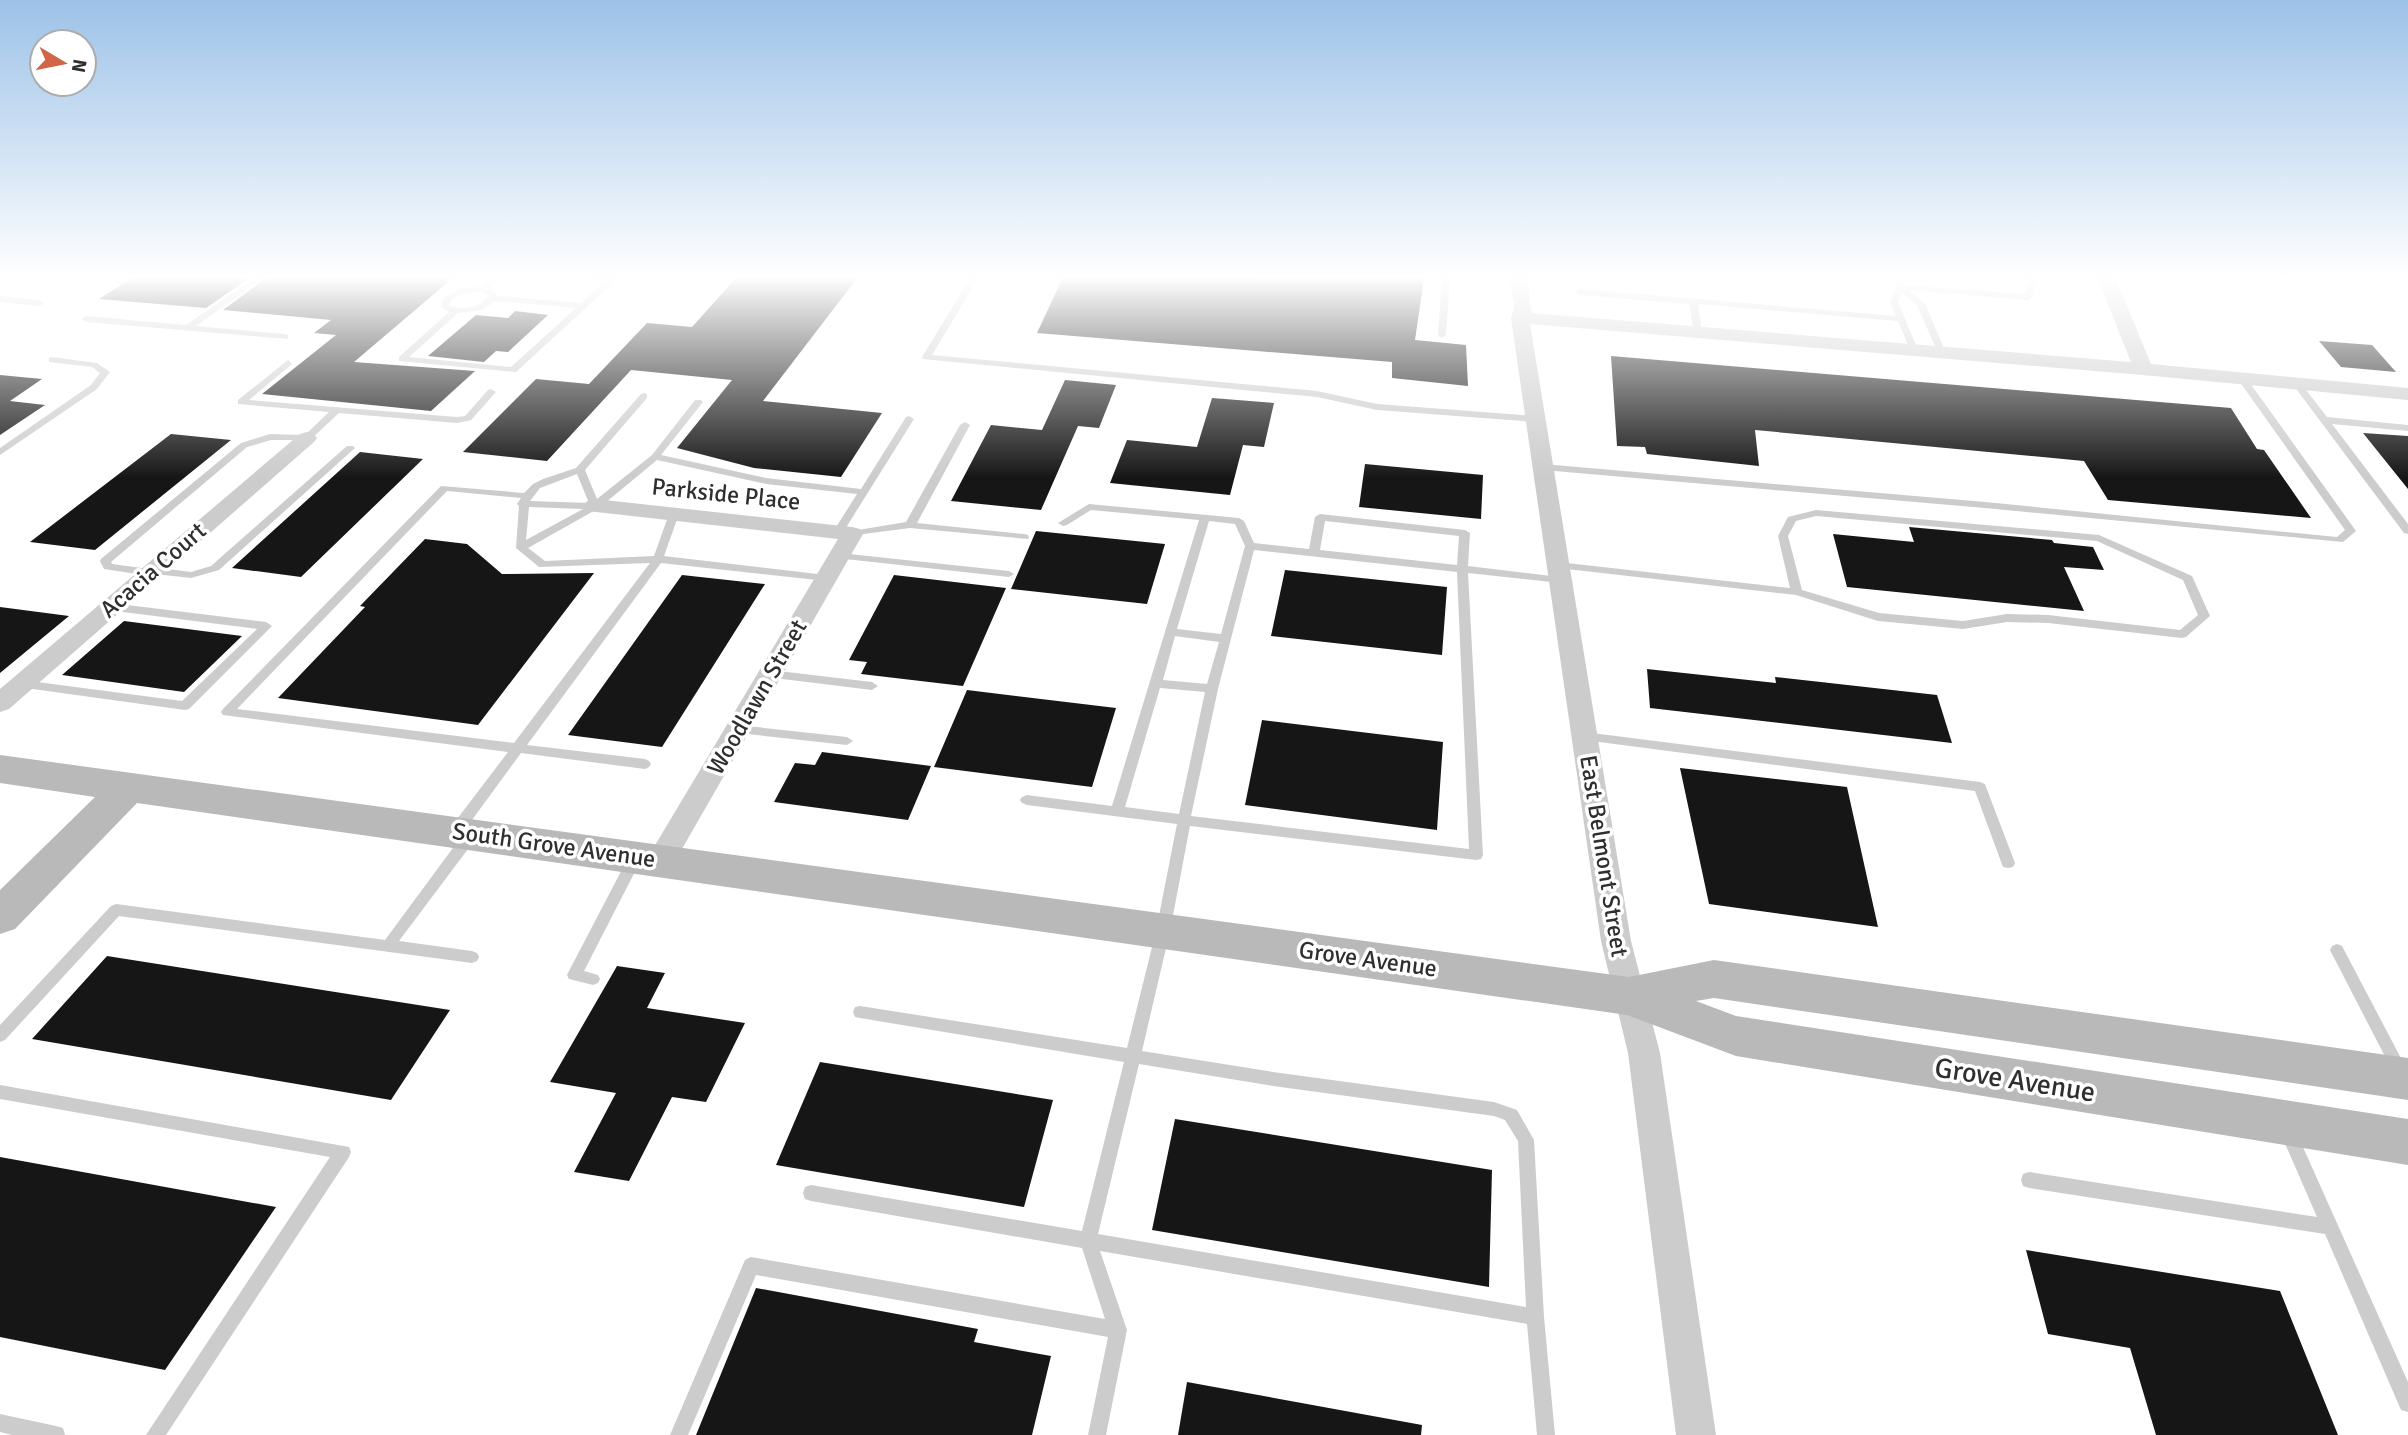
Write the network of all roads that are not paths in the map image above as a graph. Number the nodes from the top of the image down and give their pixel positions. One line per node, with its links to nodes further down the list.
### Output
1 (419, 344): 2 (lane)
2 (540, 344)
3 (934, 344): 22 (lane)
4 (1524, 344): 22 (street, East Belmont Street)
5 (1837, 344): 9 (street)
6 (1911, 344): 9 (lane)
7 (1937, 344): 10 (lane)
8 (2133, 344): 13 (street)
9 (1914, 350): 10 (street)
10 (1941, 353): 13 (street)
11 (52, 360): 28 (lane)
12 (288, 363): 20 (lane)
13 (2143, 369): 14 (street)
14 (2242, 379): 15 (street); 30 (lane)
15 (2297, 384): 17 (street); 23 (lane)
16 (491, 392): 20 (lane)
17 (2408, 394)
18 (644, 396): 31 (lane)
19 (698, 402): 29 (lane)
20 (336, 411): 26 (lane)
21 (909, 419): 32 (lane)
22 (1535, 419): 30 (street, East Belmont Street)
23 (2325, 420): 25 (lane); 39 (lane)
24 (965, 425): 38 (lane)
25 (2408, 428)
26 (307, 438): 47 (street, Acacia Court); 47 (lane)
27 (351, 448): 47 (lane)
28 (0, 452)
29 (655, 457): 32 (lane); 34 (lane)
30 (1543, 467): 49 (street, East Belmont Street)
31 (580, 470): 33 (lane); 34 (lane)
32 (864, 492): 41 (lane)
33 (525, 500): 34 (lane); 43 (lane); 64 (lane)
34 (595, 506): 35 (street, Parkside Place); 43 (lane)
35 (674, 514): 41 (street, Parkside Place); 45 (lane)
36 (1205, 518): 37 (lane); 42 (lane); 53 (lane)
37 (1063, 523)
38 (910, 525): 40 (lane); 41 (lane)
39 (2408, 531)
40 (1024, 537)
41 (843, 541): 48 (lane); 50 (street, Woodlawn Street)
42 (1250, 546): 44 (lane); 54 (lane)
43 (521, 548): 45 (lane)
44 (1314, 552): 46 (lane); 46 (lane)
45 (658, 559): 50 (lane); 64 (lane)
46 (1462, 569): 49 (lane); 70 (lane)
47 (152, 571): 52 (street, Acacia Court)
48 (1009, 573)
49 (1559, 573): 51 (lane); 62 (street, East Belmont Street)
50 (826, 578): 55 (street, Woodlawn Street)
51 (1797, 592): 51 (lane)
52 (111, 607): 57 (street, Acacia Court); 57 (lane)
53 (1171, 632): 54 (lane); 56 (lane)
54 (1226, 639): 59 (lane)
55 (770, 674): 58 (lane); 61 (street, Woodlawn Street)
56 (1156, 683): 59 (lane); 69 (lane)
57 (22, 684): 60 (street, Acacia Court)
58 (872, 686)
59 (1212, 690): 70 (lane)
60 (0, 703)
61 (738, 729): 63 (lane); 72 (street, Woodlawn Street)
62 (1584, 736): 73 (lane); 81 (street, East Belmont Street)
63 (847, 741)
64 (518, 748): 65 (lane); 71 (lane)
65 (645, 764)
66 (0, 769): 67 (main road, South Grove Avenue)
67 (129, 787): 71 (main road, South Grove Avenue); 74 (main road)
68 (1027, 800): 69 (lane)
69 (1117, 812): 70 (lane)
70 (1184, 820): 76 (lane)
71 (464, 832): 72 (main road, South Grove Avenue); 77 (lane)
72 (648, 858): 75 (main road, South Grove Avenue); 80 (lane)
73 (2008, 863)
74 (0, 917)
75 (1107, 923): 76 (main road, Grove Avenue)
76 (1163, 930): 81 (main road, Grove Avenue); 84 (lane)
77 (388, 946): 79 (lane); 83 (lane)
78 (2337, 950): 85 (lane)
79 (472, 957)
80 (593, 979)
81 (1629, 996): 85 (main road, Grove Avenue); 87 (main road, Grove Avenue); 102 (street, East Belmont Street)
82 (860, 1012): 84 (lane)
83 (0, 1035)
84 (1132, 1056): 92 (lane); 93 (lane)
85 (2406, 1079)
86 (0, 1092): 98 (lane)
87 (2283, 1123): 88 (main road, Grove Avenue); 91 (lane)
88 (2408, 1142)
89 (2029, 1180): 91 (lane)
90 (811, 1193): 92 (lane)
91 (2330, 1227): 95 (lane)
92 (1088, 1241): 93 (lane); 94 (lane)
93 (1535, 1317): 101 (lane)
94 (1118, 1330): 99 (lane); 100 (lane)
95 (2408, 1403)
96 (0, 1423): 97 (lane)
97 (56, 1435)
98 (155, 1435)
99 (679, 1435)
100 (1097, 1435)
101 (1546, 1435)
102 (1696, 1435)

